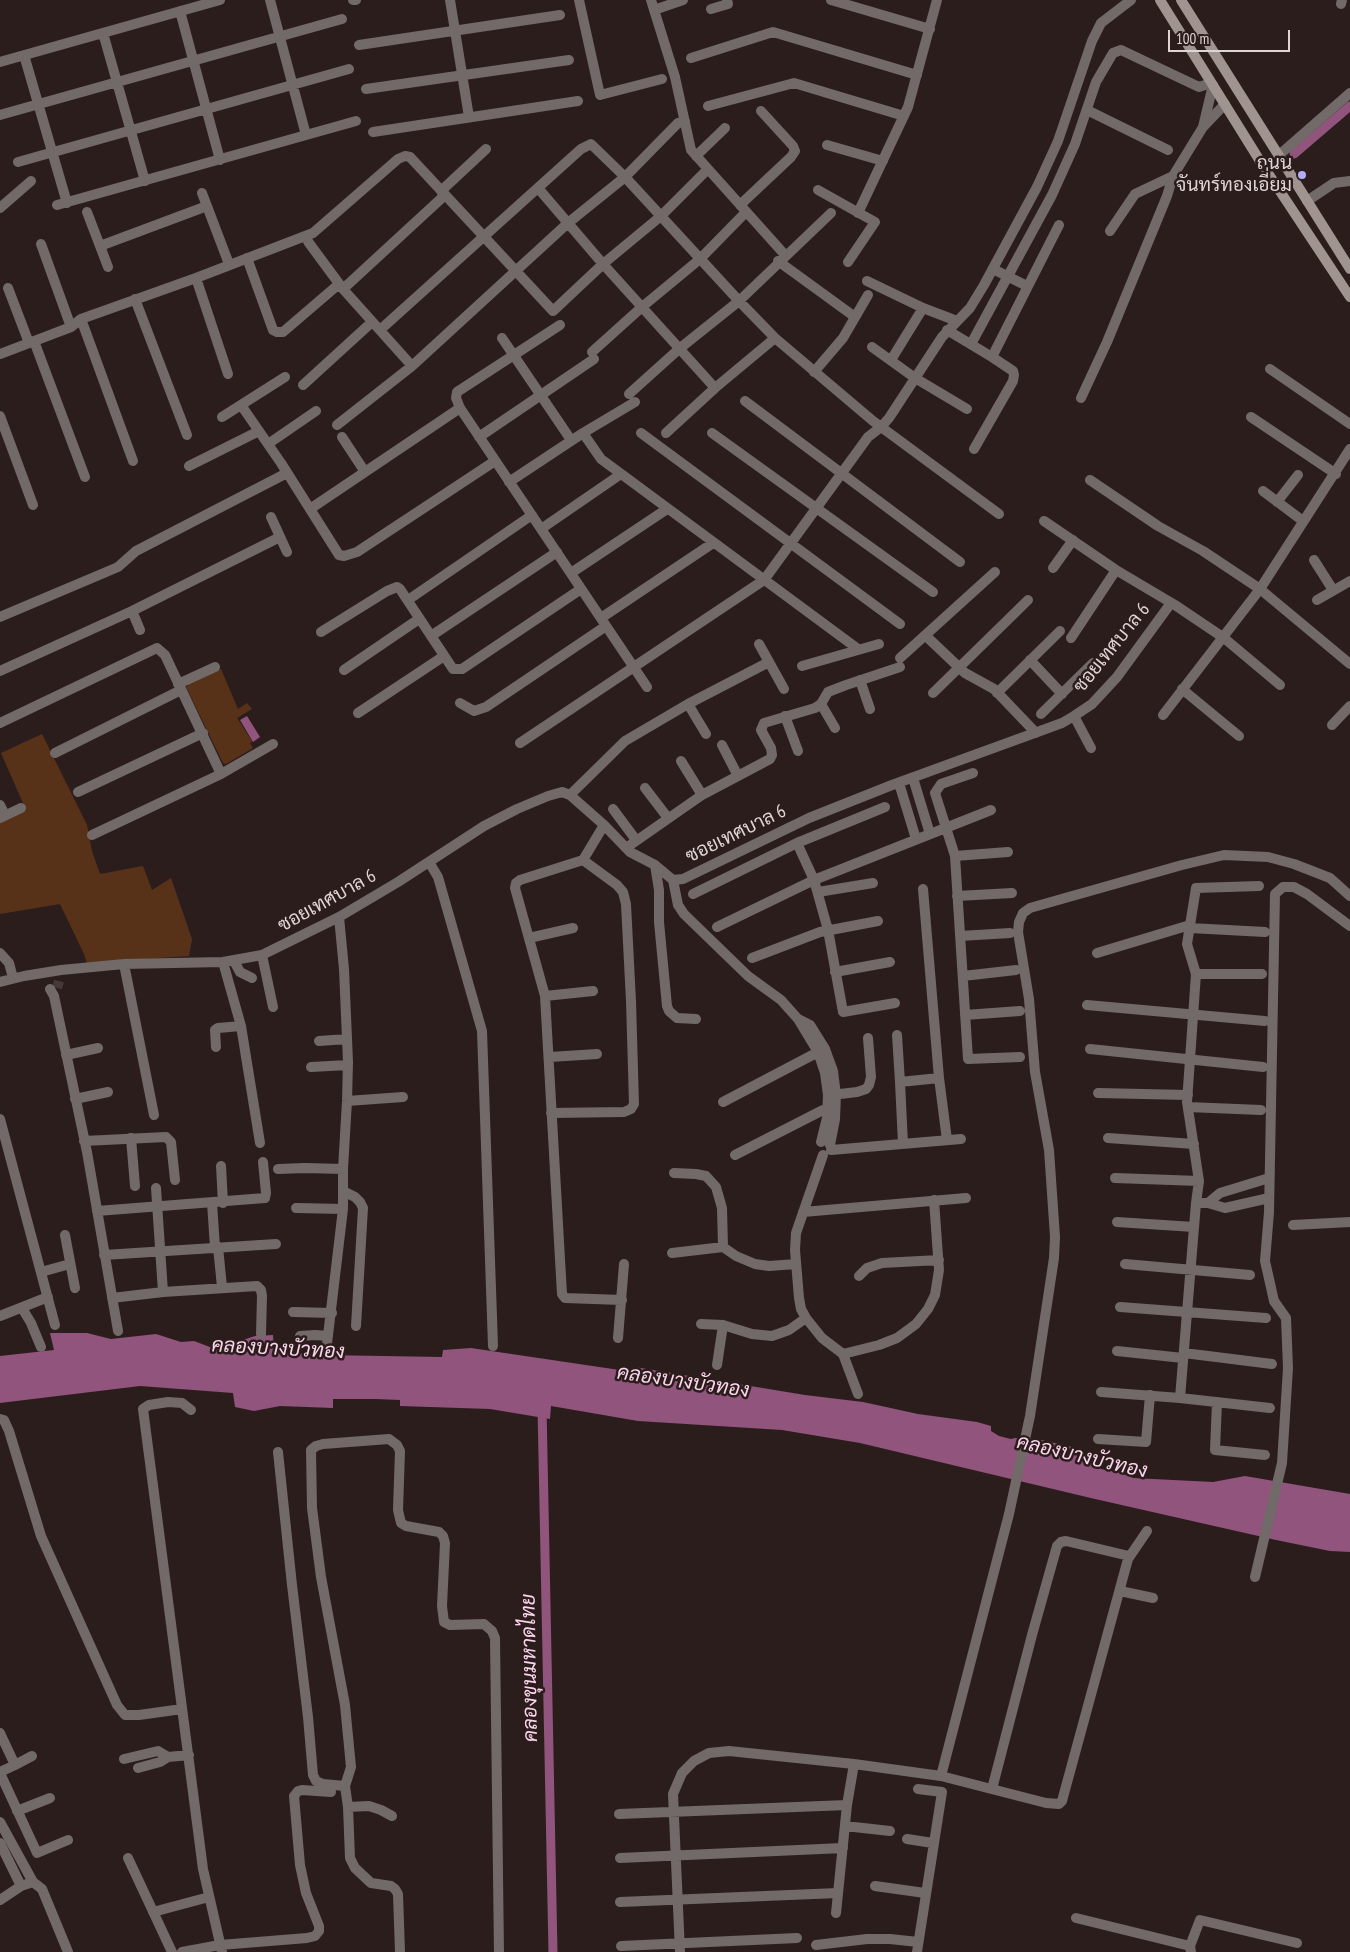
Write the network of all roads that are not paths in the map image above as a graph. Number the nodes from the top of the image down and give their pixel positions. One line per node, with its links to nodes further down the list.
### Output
1 (220, 0): 14 (street)
2 (270, 0): 20 (street)
3 (450, 0): 18 (street)
4 (579, 0): 31 (street)
5 (683, 0): 12 (street)
6 (727, 0): 13 (street)
7 (831, 0): 17 (street)
8 (937, 0): 17 (street)
9 (1131, 0): 28 (street)
10 (1160, 0): 34 (main road)
11 (1181, 0): 60 (main road)
12 (652, 5): 49 (street)
13 (714, 5)
14 (180, 11): 19 (street); 24 (street)
15 (560, 15): 18 (street)
16 (342, 19): 20 (street)
17 (930, 29): 30 (street)
18 (455, 31): 21 (street); 29 (street)
19 (103, 33): 22 (street); 32 (street)
20 (280, 36): 24 (street); 35 (street)
21 (359, 45)
22 (24, 55): 26 (street); 39 (street)
23 (691, 58): 30 (street)
24 (194, 60): 32 (street); 42 (street)
25 (569, 60): 29 (street)
26 (0, 62)
27 (349, 69): 35 (street)
28 (1081, 73): 33 (street); 96 (street)
29 (462, 75): 36 (street); 46 (street)
30 (918, 75): 47 (street)
31 (662, 79)
32 (117, 82): 39 (street); 52 (street)
33 (1096, 82): 34 (street); 43 (street)
34 (1212, 84): 40 (main road); 50 (street)
35 (293, 85): 42 (street); 54 (street)
36 (366, 89)
37 (1350, 93): 60 (street)
38 (578, 101): 46 (street)
39 (38, 104): 45 (street); 58 (street)
40 (1225, 104): 50 (street); 106 (main road)
41 (708, 106): 47 (street)
42 (207, 109): 52 (street); 61 (street)
43 (1087, 110): 57 (street); 99 (street)
44 (761, 111): 77 (street)
45 (0, 115)
46 (469, 116): 53 (street)
47 (904, 116): 62 (street)
48 (356, 121): 54 (street)
49 (685, 121): 59 (street); 66 (street)
50 (1203, 127): 65 (street)
51 (725, 128): 59 (street)
52 (130, 130): 58 (street); 68 (street)
53 (373, 132)
54 (306, 135): 61 (street)
55 (828, 144): 62 (street)
56 (486, 149): 73 (street)
57 (1168, 150)
58 (52, 152): 63 (street); 68 (street)
59 (696, 156): 64 (street)
60 (1278, 156): 74 (main road)
61 (220, 160): 68 (street)
62 (883, 161): 79 (street)
63 (18, 162)
64 (708, 169): 77 (street); 81 (street)
65 (1173, 176): 84 (street); 138 (street)
66 (625, 177): 70 (street); 81 (street); 82 (street)
67 (31, 181): 76 (street)
68 (145, 181)
69 (1350, 181): 74 (street)
70 (538, 188): 82 (street); 86 (street)
71 (818, 190): 79 (street)
72 (202, 193): 75 (street)
73 (443, 193): 85 (street); 86 (street); 102 (street)
74 (1307, 201): 97 (main road)
75 (207, 206): 88 (street); 93 (street)
76 (0, 208)
77 (743, 209): 90 (street); 91 (street)
78 (87, 212): 88 (street)
79 (858, 212): 92 (street)
80 (831, 213): 90 (street)
81 (661, 216): 91 (street); 94 (street)
82 (568, 223): 94 (street); 98 (street)
83 (1058, 225): 103 (street)
84 (1110, 232)
85 (305, 236): 89 (street); 102 (street)
86 (484, 237): 98 (street); 117 (street)
87 (41, 244): 116 (street)
88 (100, 246): 95 (street)
89 (247, 258): 93 (street); 102 (street)
90 (782, 258): 108 (street); 111 (street)
91 (700, 259): 108 (street); 109 (street)
92 (848, 262)
93 (229, 264): 100 (street)
94 (603, 264): 98 (street); 109 (street)
95 (108, 267)
96 (993, 269): 99 (street); 113 (street)
97 (1350, 269)
98 (516, 271): 129 (street)
99 (1007, 277): 103 (street); 122 (street)
100 (196, 278): 107 (street); 132 (street)
101 (867, 281): 110 (street)
102 (341, 286): 114 (street)
103 (1027, 286): 127 (street)
104 (8, 288): 121 (street)
105 (868, 295): 111 (street)
106 (1350, 297)
107 (135, 299): 112 (street); 155 (street)
108 (739, 301): 120 (street); 124 (street)
109 (642, 307): 124 (street); 137 (street)
110 (923, 308): 113 (street); 128 (street)
111 (855, 317): 131 (street)
112 (81, 319): 116 (street); 162 (street)
113 (958, 321): 118 (street)
114 (372, 322): 117 (street); 135 (street)
115 (560, 325): 126 (street)
116 (71, 327): 121 (street)
117 (380, 330): 129 (street)
118 (947, 330): 122 (street); 134 (street)
119 (502, 338): 126 (street)
120 (775, 338): 131 (street); 136 (street)
121 (31, 342): 125 (street); 171 (street)
122 (972, 344): 127 (street)
123 (872, 347): 128 (street)
124 (679, 349): 136 (street); 151 (street)
125 (0, 354)
126 (513, 355): 137 (street); 141 (street)
127 (992, 357): 161 (street)
128 (891, 360): 134 (street)
129 (412, 366): 148 (street)
130 (1270, 369): 147 (street)
131 (814, 372): 149 (street)
132 (228, 374)
133 (285, 378): 140 (street)
134 (915, 378): 142 (street); 149 (street)
135 (303, 385)
136 (715, 388): 152 (street)
137 (540, 395): 157 (street); 158 (street)
138 (1081, 398)
139 (745, 402): 168 (street)
140 (240, 405): 145 (street); 150 (street)
141 (460, 408): 157 (street); 165 (street)
142 (967, 409)
143 (316, 410): 159 (street)
144 (0, 416): 176 (street)
145 (222, 417)
146 (1250, 417): 169 (street)
147 (1350, 424)
148 (337, 425)
149 (882, 428): 168 (street); 180 (street)
150 (259, 431): 159 (street); 164 (street)
151 (583, 433): 158 (street); 167 (street)
152 (666, 433)
153 (712, 433): 179 (street)
154 (641, 434): 189 (street)
155 (187, 435)
156 (342, 437): 165 (street)
157 (479, 437): 163 (street)
158 (571, 440): 173 (street)
159 (268, 444): 166 (street)
160 (1350, 449): 169 (street)
161 (974, 450)
162 (133, 461)
163 (495, 461): 173 (street); 178 (street)
164 (189, 466)
165 (365, 472): 178 (street)
166 (286, 473): 178 (street); 209 (street)
167 (621, 474): 177 (street); 185 (street)
168 (841, 474): 179 (street); 193 (street)
169 (1336, 474): 184 (street)
170 (1298, 475): 175 (street)
171 (85, 477)
172 (1090, 480): 201 (street)
173 (509, 482): 181 (street)
174 (1263, 491): 175 (street)
175 (1277, 502): 184 (street)
176 (33, 505)
177 (667, 508): 188 (street); 197 (street)
178 (310, 509)
179 (816, 509): 189 (street); 203 (street)
180 (999, 514)
181 (532, 515): 185 (street); 204 (street)
182 (272, 517): 186 (street)
183 (1044, 521): 187 (street)
184 (1303, 521): 201 (street)
185 (541, 529): 191 (street)
186 (280, 537): 190 (street); 208 (street)
187 (1073, 540): 194 (street); 195 (street)
188 (713, 543): 198 (street); 211 (street)
189 (790, 544): 198 (street); 212 (street)
190 (287, 552)
191 (557, 552): 197 (street); 216 (street)
192 (1314, 560): 202 (street)
193 (960, 562)
194 (1053, 568)
195 (1116, 570): 207 (street); 218 (street)
196 (995, 572): 217 (street)
197 (571, 574): 200 (street)
198 (764, 580): 222 (street); 228 (street)
199 (1350, 581): 202 (street)
200 (581, 589): 211 (street); 223 (street)
201 (1260, 589): 219 (street); 227 (street)
202 (1333, 590): 206 (street)
203 (933, 592)
204 (408, 600): 210 (street); 215 (street)
205 (1028, 600): 230 (street)
206 (1317, 600)
207 (1172, 603): 219 (street, ซอยเทศบาล 6); 252 (street, ซอยเทศบาล 6)
208 (132, 611): 213 (street); 233 (street)
209 (0, 617)
210 (419, 619): 216 (street); 232 (street)
211 (603, 622): 228 (street); 243 (street)
212 (900, 624)
213 (140, 630)
214 (1060, 631): 224 (street)
215 (320, 632)
216 (431, 636): 223 (street)
217 (926, 636): 230 (street); 234 (street)
218 (1071, 638)
219 (1224, 638): 235 (street, ซอยเทศบาล 6); 239 (street)
220 (759, 644): 225 (street)
221 (879, 644): 222 (street)
222 (858, 649): 229 (street)
223 (444, 656): 248 (street)
224 (1030, 660): 240 (street); 242 (street)
225 (769, 662): 238 (street); 244 (street)
226 (1093, 663): 242 (street)
227 (1350, 664)
228 (633, 666): 237 (street); 260 (street)
229 (802, 666)
230 (958, 667): 240 (street); 241 (street)
231 (215, 668): 236 (street)
232 (344, 670)
233 (0, 671)
234 (860, 680): 245 (street); 247 (street)
235 (1280, 685)
236 (180, 687): 253 (street); 256 (street); 265 (street)
237 (647, 687)
238 (784, 689)
239 (1182, 689): 250 (street); 259 (street)
240 (997, 692): 257 (street)
241 (933, 693)
242 (1062, 694): 249 (street)
243 (460, 703)
244 (688, 704): 258 (street); 274 (street)
245 (821, 704): 251 (street); 255 (street)
246 (1350, 706): 254 (street)
247 (870, 708)
248 (358, 713)
249 (1042, 714)
250 (1163, 715)
251 (785, 716): 264 (street); 269 (street)
252 (1074, 716): 257 (street, ซอยเทศบาล 6); 263 (street)
253 (0, 723)
254 (1332, 725)
255 (835, 728)
256 (203, 733): 268 (street); 273 (street)
257 (1036, 733): 270 (street, ซอยเทศบาล 6)
258 (706, 734)
259 (1239, 736)
260 (520, 743)
261 (273, 744): 268 (street)
262 (722, 745): 269 (street)
263 (1091, 748)
264 (798, 750)
265 (55, 753)
266 (681, 761): 275 (street)
267 (973, 773): 284 (street)
268 (221, 774): 286 (street)
269 (738, 776): 275 (street)
270 (913, 778): 271 (street, ซอยเทศบาล 6); 285 (street)
271 (899, 782): 287 (street); 298 (street, ซอยเทศบาล 6)
272 (645, 788): 282 (street)
273 (78, 792)
274 (570, 795): 283 (street, ซอยเทศบาล 6); 294 (street, ซอยเทศบาล 6)
275 (702, 795): 282 (street)
276 (0, 805): 281 (street)
277 (885, 807): 289 (street)
278 (21, 808): 281 (street)
279 (613, 809): 288 (street)
280 (991, 810): 284 (street)
281 (3, 816)
282 (668, 818): 288 (street)
283 (604, 825): 290 (street, ซอยเทศบาล 6); 293 (street)
284 (945, 828): 285 (street); 292 (street)
285 (930, 834): 287 (street)
286 (92, 835)
287 (916, 839): 296 (street)
288 (636, 840): 290 (street)
289 (796, 843): 296 (street); 303 (street)
290 (626, 848): 295 (street, ซอยเทศบาล 6)
291 (1008, 852): 292 (street)
292 (955, 856): 305 (street)
293 (583, 860): 317 (street); 375 (street)
294 (429, 862): 307 (street, ซอยเทศบาล 6); 454 (street)
295 (656, 865): 298 (street, ซอยเทศบาล 6); 301 (street)
296 (814, 880): 302 (street); 312 (street)
297 (873, 883): 302 (street)
298 (674, 885): 301 (street); 353 (street)
299 (1259, 886): 310 (street)
300 (923, 889): 362 (street)
301 (659, 890): 343 (street)
302 (818, 892): 313 (street)
303 (693, 894)
304 (1012, 894): 305 (street)
305 (957, 896): 316 (street)
306 (1350, 896): 488 (street)
307 (338, 917): 320 (street, ซอยเทศบาล 6); 348 (street)
308 (878, 920): 313 (street)
309 (1350, 926): 394 (street)
310 (1190, 927): 314 (street); 319 (street); 328 (street)
311 (573, 928): 317 (street)
312 (717, 928)
313 (828, 930): 321 (street); 327 (street)
314 (1266, 932)
315 (1010, 934): 316 (street)
316 (960, 936): 330 (street)
317 (529, 938): 336 (street)
318 (0, 953): 331 (street)
319 (1097, 953)
320 (262, 956): 322 (street, ซอยเทศบาล 6); 339 (street)
321 (752, 958)
322 (228, 962): 324 (street, ซอยเทศบาล 6); 332 (street); 345 (street)
323 (890, 962): 327 (street)
324 (124, 964): 325 (street, ซอยเทศบาล 6); 376 (street)
325 (61, 970): 334 (street, ซอยเทศบาล 6); 334 (street)
326 (1016, 970): 330 (street)
327 (836, 972): 337 (street)
328 (1196, 974): 329 (street); 341 (street)
329 (1262, 974)
330 (963, 976): 342 (street)
331 (13, 978): 333 (street, ซอยเทศบาล 6); 334 (street, ซอยเทศบาล 6)
332 (252, 978)
333 (0, 982)
334 (52, 985): 355 (street)
335 (593, 991): 336 (street)
336 (545, 996): 357 (street)
337 (896, 1003)
338 (1087, 1005): 341 (street)
339 (273, 1007)
340 (1020, 1010): 342 (street)
341 (1193, 1014): 344 (street); 358 (street)
342 (965, 1015): 356 (street)
343 (696, 1019)
344 (1265, 1021)
345 (240, 1026): 350 (street); 383 (street)
346 (897, 1035): 363 (street)
347 (868, 1038): 366 (street)
348 (347, 1039): 349 (street); 359 (street)
349 (319, 1041)
350 (216, 1047)
351 (98, 1048): 355 (street)
352 (1090, 1049): 358 (street)
353 (822, 1051): 366 (street); 371 (street)
354 (597, 1054): 357 (street)
355 (66, 1055): 369 (street)
356 (1020, 1056)
357 (550, 1057): 375 (street)
358 (1190, 1058): 361 (street); 367 (street)
359 (348, 1065): 360 (street); 370 (street)
360 (311, 1067)
361 (1263, 1067)
362 (939, 1078): 363 (street); 381 (street)
363 (900, 1082): 384 (street)
364 (108, 1092): 369 (street)
365 (1098, 1092): 367 (street)
366 (832, 1095): 373 (street)
367 (1188, 1095): 372 (street)
368 (403, 1097): 370 (street)
369 (75, 1099): 382 (street)
370 (347, 1101): 391 (street)
371 (723, 1102)
372 (1188, 1107): 374 (street); 385 (street)
373 (831, 1110): 386 (street); 387 (street)
374 (1261, 1110)
375 (551, 1114): 436 (street)
376 (154, 1115)
377 (0, 1119): 428 (street)
378 (131, 1138): 382 (street); 395 (street); 397 (street)
379 (1108, 1138): 385 (street)
380 (961, 1139): 381 (street)
381 (947, 1140): 384 (street)
382 (84, 1141): 409 (street)
383 (260, 1143)
384 (903, 1144): 386 (street)
385 (1194, 1144): 396 (street)
386 (826, 1148): 410 (street)
387 (735, 1155)
388 (263, 1162): 403 (street)
389 (221, 1166): 403 (street)
390 (278, 1169): 391 (street)
391 (343, 1169): 399 (street)
392 (674, 1173): 418 (street)
393 (1115, 1178): 396 (street)
394 (1269, 1178): 401 (street); 405 (street)
395 (175, 1180)
396 (1199, 1181): 404 (street)
397 (135, 1186)
398 (156, 1188): 406 (street)
399 (343, 1191): 408 (street); 448 (street)
400 (966, 1198): 402 (street)
401 (1269, 1198): 405 (street); 475 (street)
402 (934, 1200): 410 (street); 422 (street)
403 (217, 1203): 406 (street); 417 (street)
404 (1196, 1203): 405 (street); 414 (street)
405 (1209, 1203)
406 (157, 1206): 409 (street); 419 (street)
407 (296, 1208): 408 (street)
408 (342, 1209): 440 (street)
409 (97, 1211): 421 (street)
410 (803, 1212): 425 (street)
411 (1117, 1222): 414 (street)
412 (1350, 1222): 413 (street)
413 (1293, 1225)
414 (1194, 1227): 427 (street)
415 (65, 1235): 423 (street)
416 (276, 1244): 417 (street)
417 (217, 1247): 419 (street); 432 (street)
418 (723, 1247): 420 (street); 425 (street)
419 (159, 1250): 421 (street); 433 (street)
420 (672, 1253)
421 (104, 1255): 435 (street)
422 (939, 1260): 430 (street); 458 (street)
423 (70, 1264): 428 (street); 431 (street)
424 (624, 1264): 436 (street)
425 (796, 1264): 443 (street)
426 (1125, 1264): 427 (street)
427 (1191, 1269): 429 (street); 441 (street)
428 (41, 1272): 434 (street)
429 (1250, 1275)
430 (859, 1276)
431 (75, 1288)
432 (222, 1288): 433 (street); 450 (street)
433 (163, 1292): 435 (street)
434 (48, 1298): 437 (street); 447 (street)
435 (112, 1298): 449 (street)
436 (622, 1300): 453 (street)
437 (22, 1308): 442 (street); 455 (street)
438 (1120, 1308): 441 (street)
439 (293, 1312): 440 (street)
440 (332, 1313): 452 (street)
441 (1187, 1313): 444 (street); 459 (street)
442 (0, 1316)
443 (806, 1318): 446 (street); 458 (street)
444 (1266, 1318)
445 (701, 1324): 446 (street)
446 (723, 1325): 461 (street)
447 (56, 1326)
448 (356, 1326)
449 (118, 1331)
450 (261, 1334)
451 (300, 1336): 452 (street)
452 (328, 1336): 457 (street)
453 (618, 1338)
454 (493, 1346)
455 (42, 1347)
456 (1117, 1351): 459 (street)
457 (326, 1352)
458 (843, 1354): 463 (street)
459 (1184, 1355): 460 (street); 465 (street)
460 (1272, 1364)
461 (717, 1365)
462 (1101, 1392): 464 (street)
463 (858, 1394)
464 (1150, 1396): 465 (street); 470 (street)
465 (1180, 1398): 466 (street)
466 (1218, 1402): 467 (street); 472 (street)
467 (1270, 1408)
468 (191, 1410): 478 (street)
469 (0, 1419): 478 (street)
470 (1098, 1438)
471 (278, 1452): 489 (street)
472 (1265, 1454)
473 (1146, 1531): 474 (street)
474 (1129, 1556): 476 (street); 491 (street)
475 (1255, 1577)
476 (1120, 1591): 477 (street); 491 (street)
477 (1153, 1598)
478 (182, 1709): 480 (street)
479 (0, 1733): 484 (street)
480 (189, 1755): 482 (street); 516 (street)
481 (32, 1756): 484 (street)
482 (168, 1757): 483 (street); 486 (street)
483 (124, 1758)
484 (15, 1764): 487 (street)
485 (854, 1764): 488 (street); 493 (street); 496 (street)
486 (138, 1768)
487 (0, 1773): 495 (street)
488 (941, 1776): 491 (street)
489 (345, 1789): 494 (street); 529 (street); 535 (street)
490 (918, 1789): 505 (street)
491 (992, 1789)
492 (50, 1798): 495 (street)
493 (847, 1805): 496 (street); 500 (street)
494 (348, 1807): 498 (street); 534 (street)
495 (17, 1811): 503 (street)
496 (673, 1812): 497 (street); 508 (street)
497 (619, 1814)
498 (392, 1816)
499 (0, 1822): 507 (street)
500 (845, 1826): 501 (street); 506 (street)
501 (890, 1831)
502 (907, 1839): 505 (street)
503 (68, 1840)
504 (0, 1843): 507 (street)
505 (933, 1843): 515 (street)
506 (843, 1848): 508 (street); 514 (street)
507 (12, 1854): 511 (street); 512 (street)
508 (675, 1855): 510 (street); 518 (street)
509 (128, 1858): 520 (street)
510 (620, 1858)
511 (33, 1882): 512 (street); 531 (street)
512 (22, 1886): 517 (street)
513 (875, 1886): 515 (street)
514 (838, 1893): 518 (street); 521 (street)
515 (925, 1893): 527 (street)
516 (209, 1896): 520 (street); 529 (street)
517 (0, 1900)
518 (677, 1900): 519 (street); 528 (street)
519 (620, 1902)
520 (153, 1912): 532 (street)
521 (836, 1913)
522 (1076, 1918): 530 (street)
523 (797, 1938): 528 (street)
524 (1297, 1943): 530 (street)
525 (621, 1946): 528 (street)
526 (816, 1946): 527 (street)
527 (918, 1947)
528 (680, 1948)
529 (221, 1949): 533 (street)
530 (1190, 1949)
531 (68, 1952)
532 (172, 1952)
533 (182, 1952)
534 (400, 1952)
535 (499, 1952)

